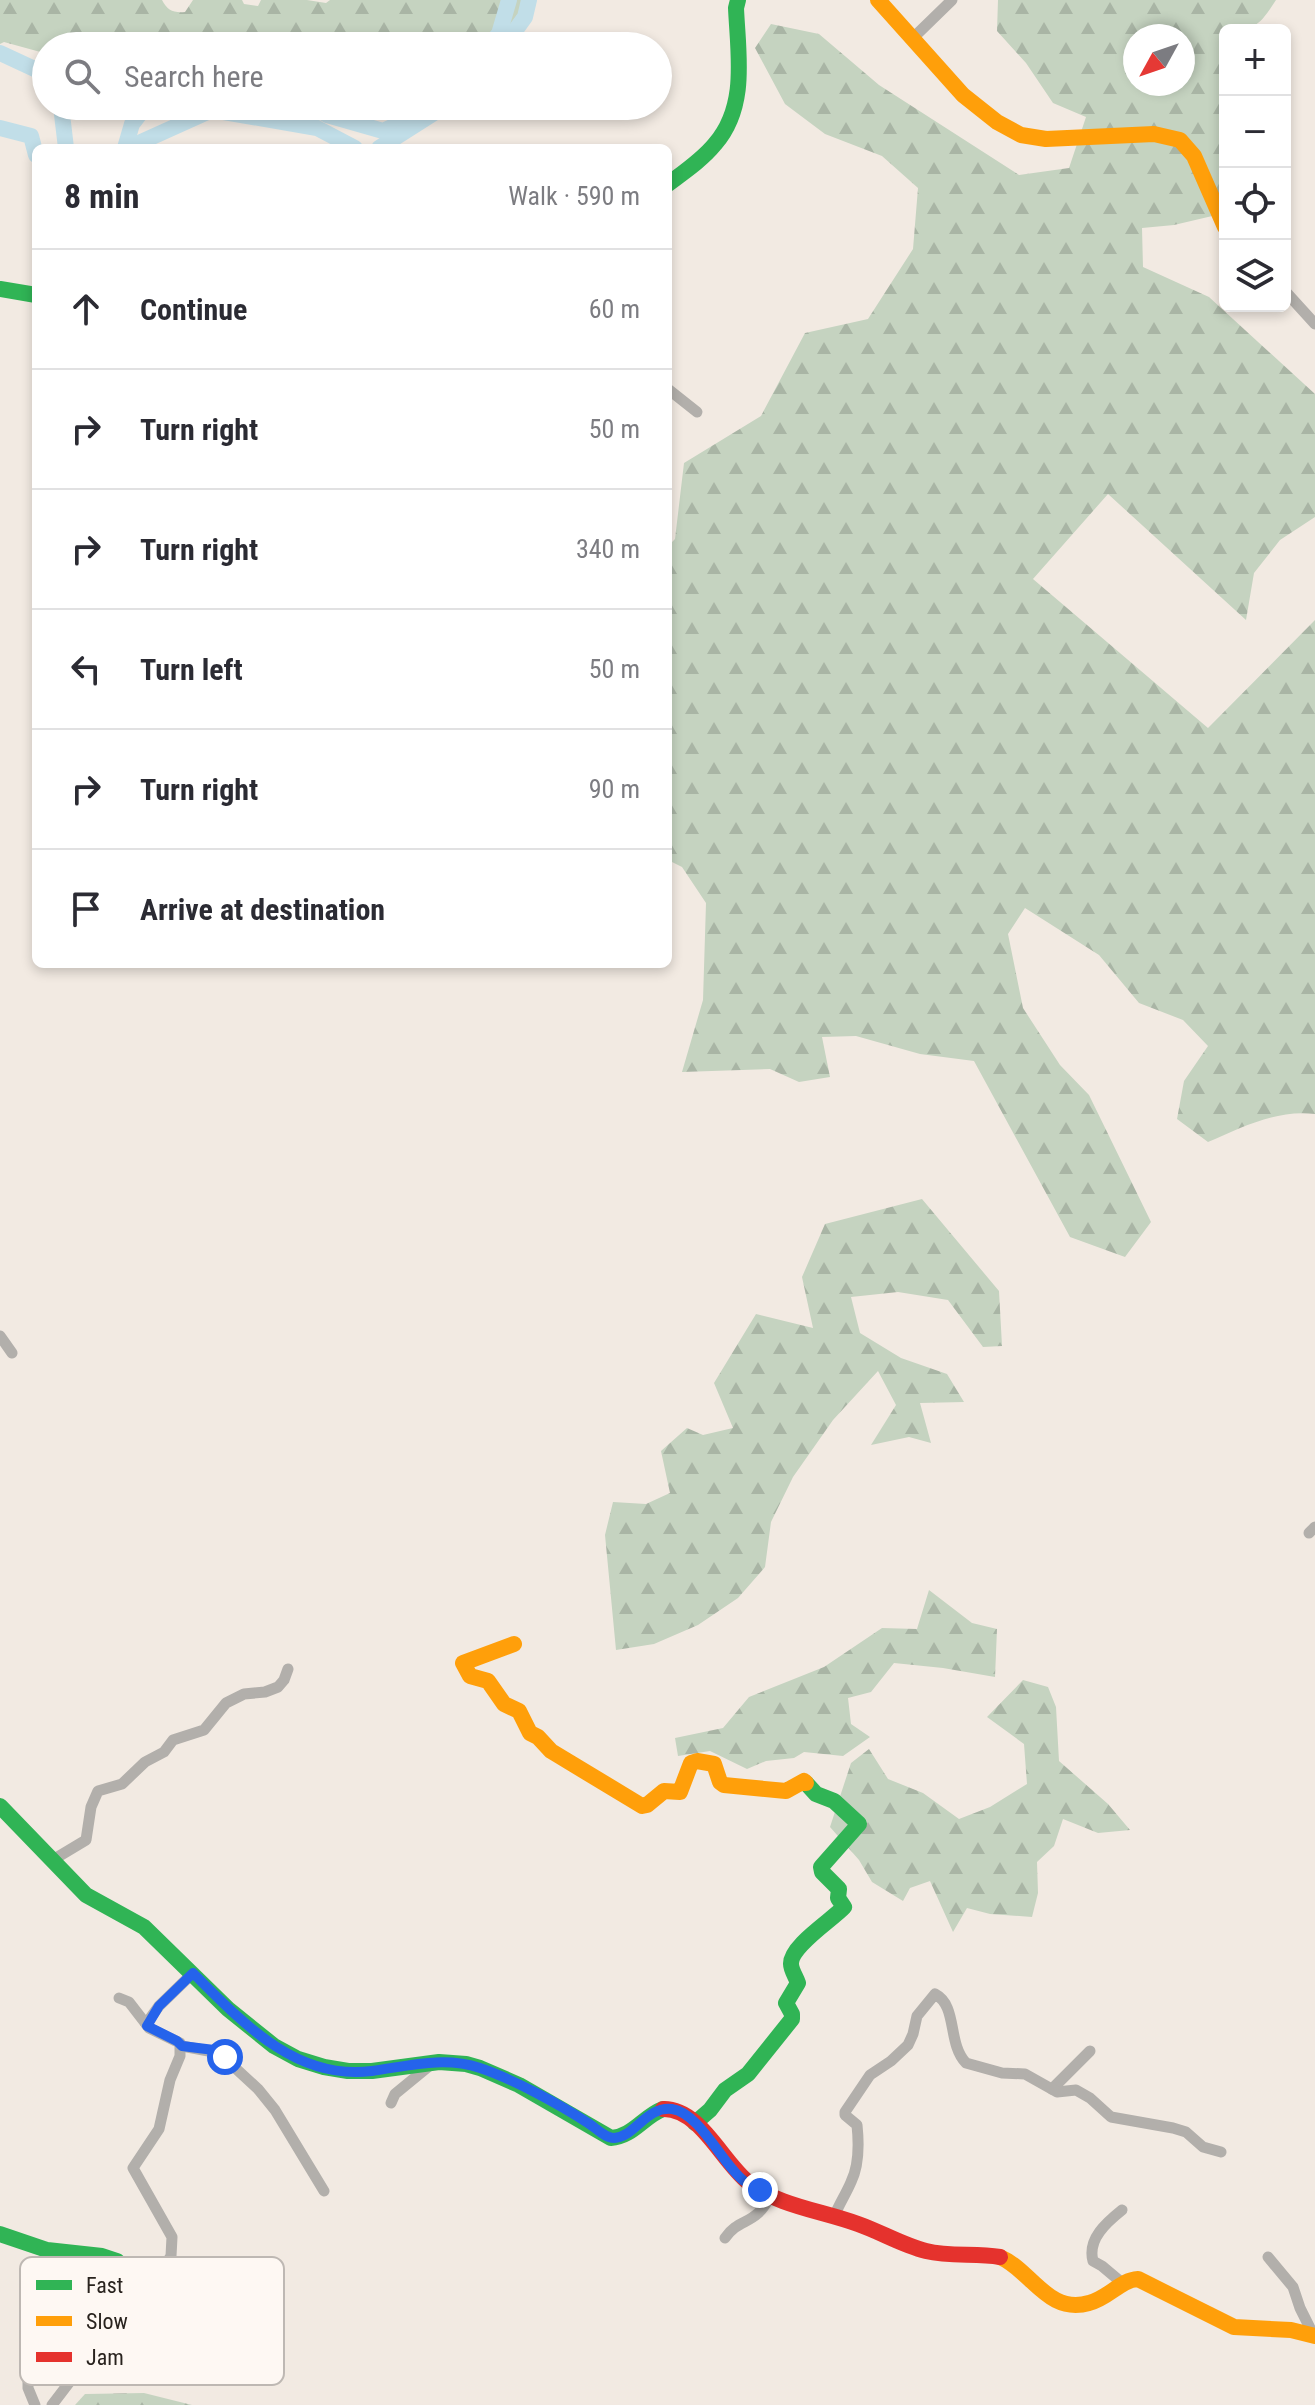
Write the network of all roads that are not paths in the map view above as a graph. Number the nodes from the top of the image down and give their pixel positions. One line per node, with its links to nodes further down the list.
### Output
1 (738, 0): 5 (street)
2 (878, 0): 4 (street)
3 (952, 0): 4 (street)
4 (913, 38): 6 (street)
5 (672, 181)
6 (1219, 214)
7 (0, 289): 8 (street)
8 (32, 294)
9 (1291, 298): 10 (street)
10 (1315, 324)
11 (672, 392): 12 (street)
12 (697, 412)
13 (0, 1336): 14 (street)
14 (12, 1353)
15 (514, 1644): 27 (street)
16 (288, 1669): 18 (street)
17 (0, 1806): 18 (street)
18 (51, 1861): 19 (street)
19 (193, 1973): 21 (street); 24 (street)
20 (119, 1998): 21 (street)
21 (146, 2024): 22 (street)
22 (182, 2046): 29 (street); 36 (street)
23 (1090, 2051): 25 (street)
24 (434, 2061): 26 (street); 27 (street)
25 (1052, 2089): 28 (street); 32 (street)
26 (391, 2103)
27 (695, 2123): 30 (street)
28 (1221, 2152)
29 (324, 2191)
30 (771, 2194): 32 (street); 34 (street)
31 (1122, 2210): 38 (street)
32 (834, 2217): 38 (street)
33 (0, 2234): 35 (street)
34 (725, 2238)
35 (103, 2257)
36 (170, 2257)
37 (1268, 2257): 39 (street)
38 (1121, 2282): 39 (street)
39 (1315, 2336)
40 (28, 2385): 42 (street)
41 (67, 2385): 43 (street)
42 (35, 2405)
43 (52, 2405)

